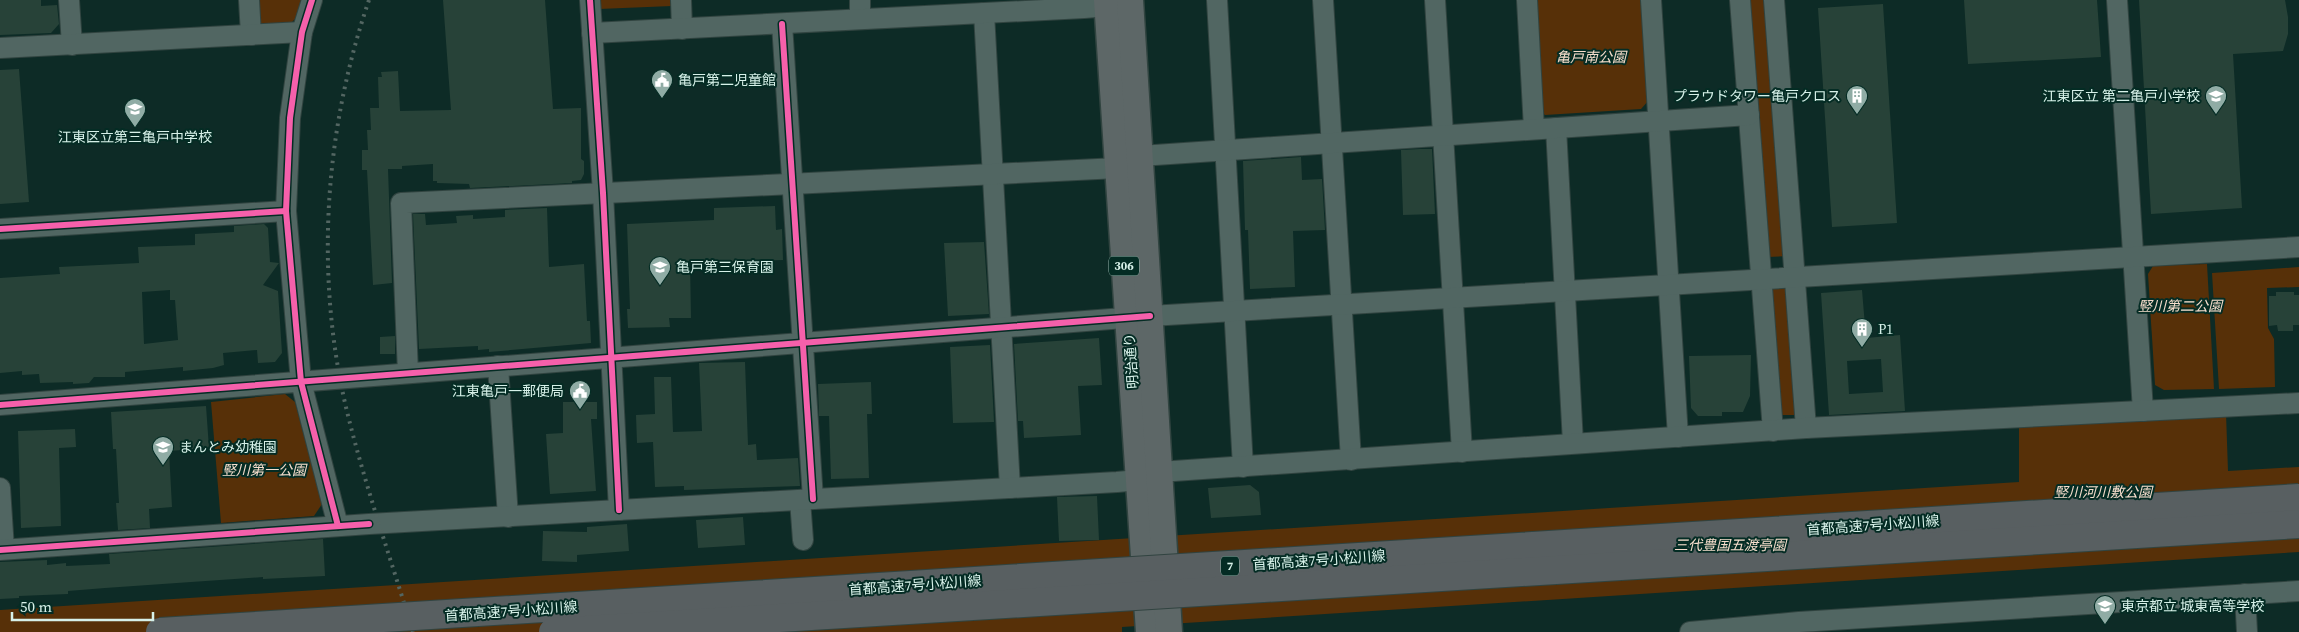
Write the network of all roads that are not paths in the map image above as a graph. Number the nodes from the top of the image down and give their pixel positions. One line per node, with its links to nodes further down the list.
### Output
1 (69, 0): 22 (street)
2 (249, 0): 21 (street)
3 (312, 0): 19 (street)
4 (590, 0): 20 (street)
5 (681, 0): 18 (street)
6 (1217, 0): 30 (street)
7 (1323, 0): 29 (street)
8 (1434, 0): 28 (street)
9 (1527, 0): 27 (street)
10 (1651, 0): 25 (street)
11 (1740, 0): 24 (street)
12 (1774, 0): 39 (street)
13 (2117, 0): 38 (street)
14 (1116, 2): 16 (street); 31 (main road, 明治通り / 306)
15 (860, 10): 16 (street); 17 (street)
16 (984, 13): 32 (street)
17 (782, 24): 18 (street); 33 (street)
18 (682, 29): 20 (street)
19 (302, 32): 21 (street); 35 (street)
20 (592, 33): 34 (street)
21 (251, 35): 22 (street)
22 (72, 45): 23 (street)
23 (0, 48)
24 (1749, 115): 25 (street); 40 (street)
25 (1658, 121): 26 (street); 41 (street)
26 (1556, 128): 27 (street); 42 (street)
27 (1534, 129): 28 (street)
28 (1443, 135): 29 (street); 43 (street)
29 (1332, 143): 30 (street); 44 (street)
30 (1226, 150): 31 (street); 45 (street)
31 (1129, 162): 32 (street); 46 (main road, 明治通り / 306)
32 (993, 174): 33 (street); 47 (street)
33 (792, 184): 34 (street); 48 (street)
34 (603, 193): 49 (street); 51 (street)
35 (286, 211): 36 (street); 52 (street)
36 (0, 229)
37 (2299, 247): 38 (street)
38 (2132, 257): 39 (street); 55 (street)
39 (1794, 277): 40 (street); 56 (street)
40 (1761, 280): 41 (street); 57 (street)
41 (1669, 285): 42 (street); 58 (street)
42 (1565, 291): 43 (street); 59 (street)
43 (1453, 298): 44 (street); 60 (street)
44 (1341, 304): 45 (street); 61 (street)
45 (1234, 311): 46 (street); 62 (street)
46 (1139, 317): 47 (street); 63 (main road, 明治通り / 306)
47 (1001, 327): 48 (street); 65 (street)
48 (803, 343): 49 (street); 67 (street)
49 (611, 357): 50 (street); 68 (street)
50 (498, 366): 51 (street); 69 (street)
51 (408, 373): 52 (street)
52 (301, 382): 54 (street); 71 (street)
53 (2299, 403): 55 (street)
54 (0, 405)
55 (2143, 411): 56 (street)
56 (1806, 428): 57 (street)
57 (1773, 431): 58 (street)
58 (1678, 437): 59 (street)
59 (1573, 443): 60 (street)
60 (1462, 452): 61 (street)
61 (1351, 460): 62 (street)
62 (1243, 467): 63 (street)
63 (1149, 476): 65 (street); 76 (main road, 明治通り / 306, bridge)
64 (0, 488): 73 (street)
65 (1010, 488): 67 (street)
66 (2299, 498): 79 (highway, 首都高速7号小松川線 / 7, bridge)
67 (806, 499): 68 (street); 72 (street)
68 (619, 510): 69 (street)
69 (508, 517): 71 (street)
70 (2299, 524): 80 (highway, 首都高速7号小松川線 / 7, bridge)
71 (338, 526): 73 (street)
72 (803, 540)
73 (2, 549)
74 (2299, 591): 75 (street)
75 (2245, 594): 77 (street); 82 (street)
76 (1159, 627)
77 (1814, 627): 78 (street)
78 (1787, 628): 81 (street)
79 (160, 632)
80 (554, 632)
81 (1690, 632)
82 (2247, 632)

